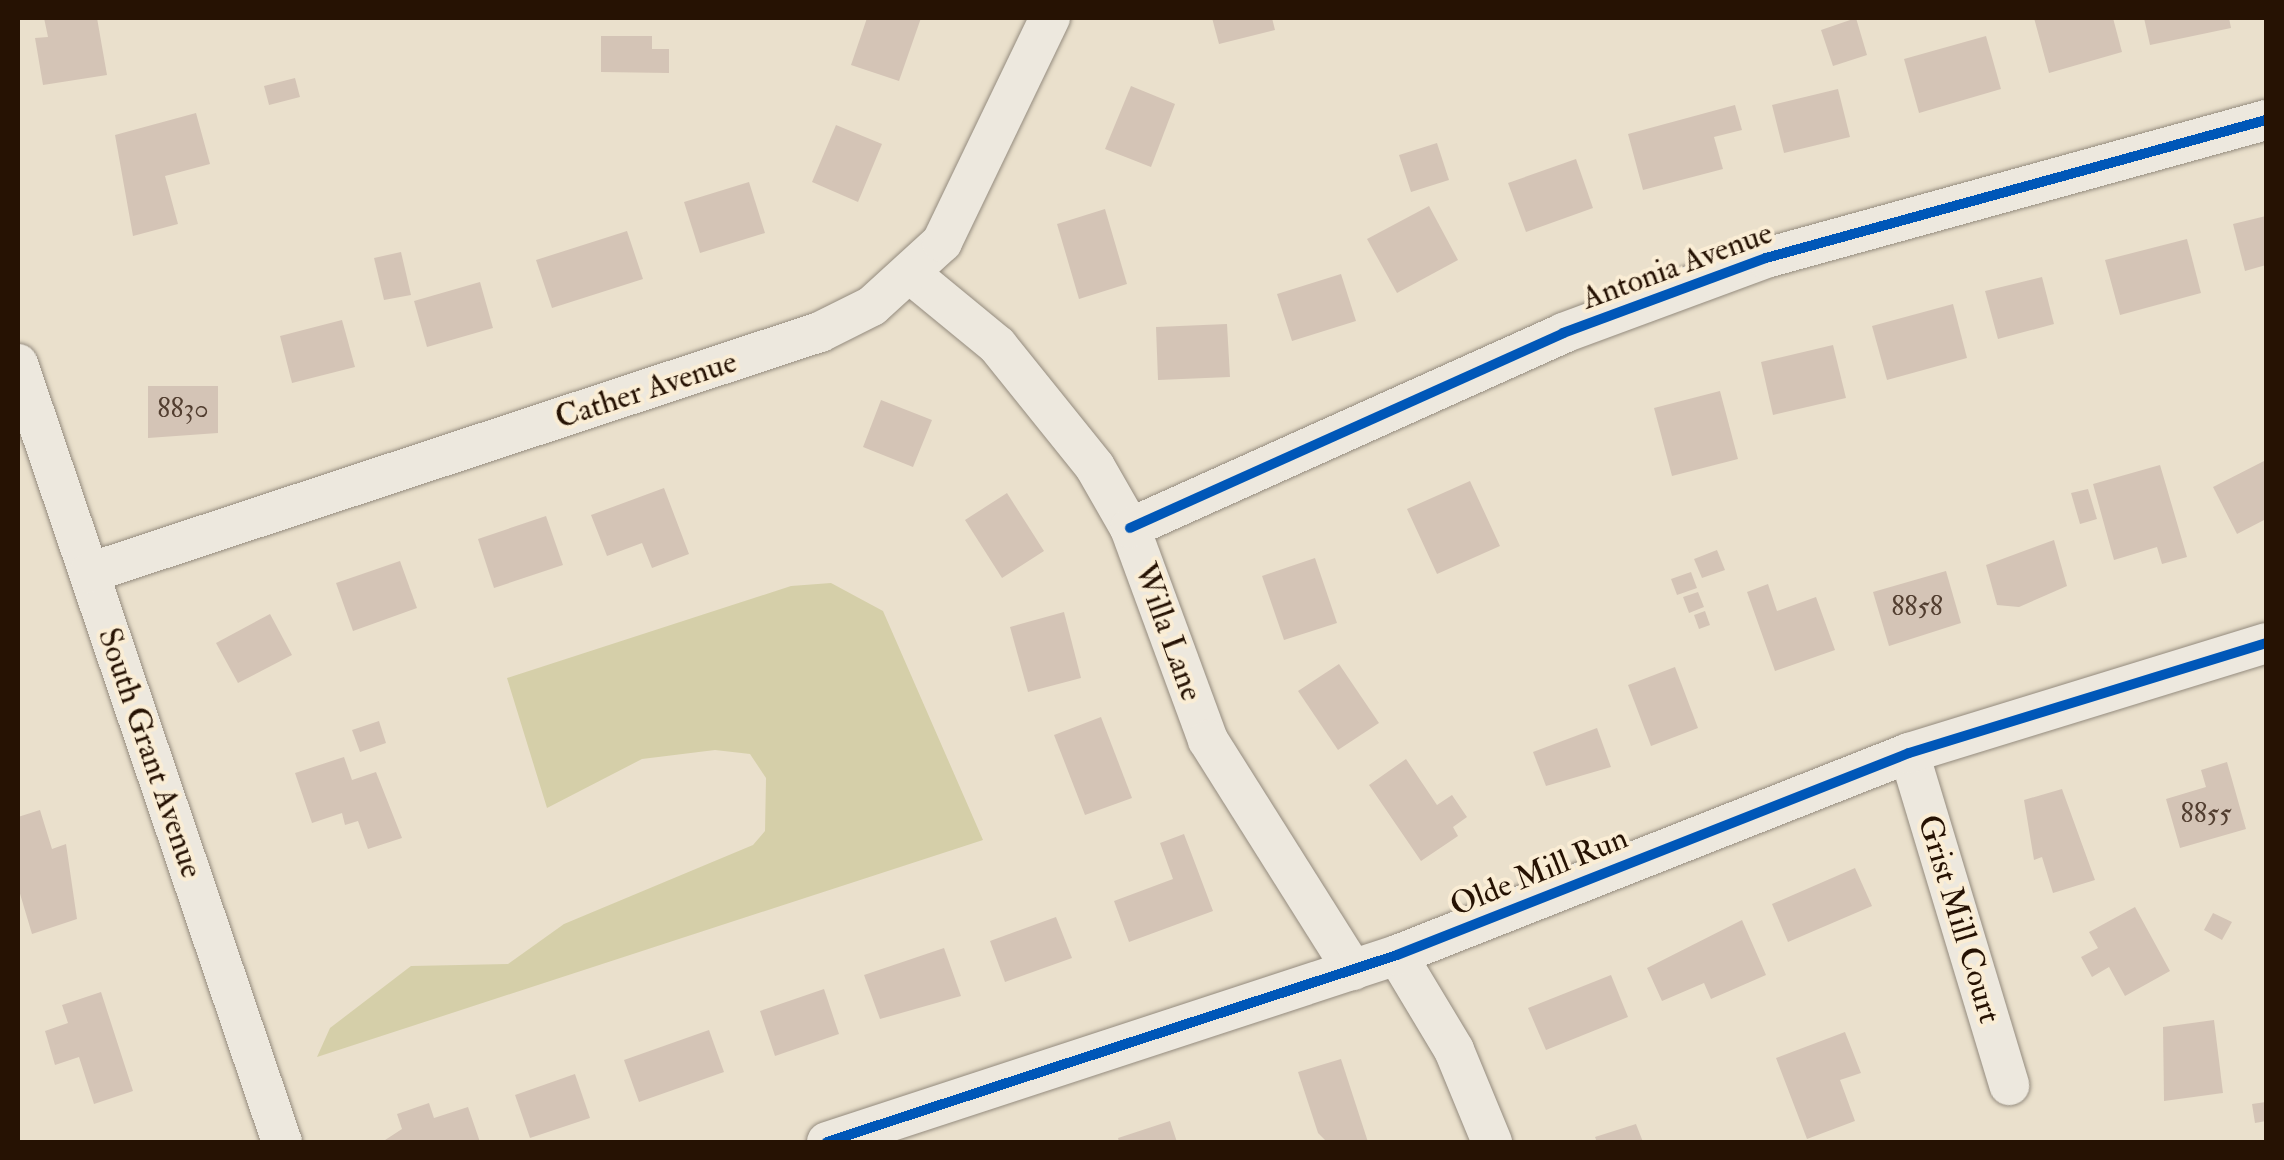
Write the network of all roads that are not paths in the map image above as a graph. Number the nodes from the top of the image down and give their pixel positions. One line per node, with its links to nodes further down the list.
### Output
1 (1050, 18): 3 (street, Cather Avenue)
2 (2266, 120): 5 (street, Antonia Avenue)
3 (913, 276): 5 (street, Willa Lane); 6 (street, Cather Avenue)
4 (18, 364): 6 (street, South Grant Avenue)
5 (1130, 528): 10 (street, Willa Lane)
6 (89, 573): 13 (street, South Grant Avenue)
7 (2266, 643): 8 (street, Olde Mill Run)
8 (1909, 753): 9 (street, Olde Mill Run); 11 (street, Grist Mill Court)
9 (1397, 955): 10 (street, Olde Mill Run); 14 (street)
10 (1353, 970): 12 (street, Olde Mill Run)
11 (2009, 1086)
12 (851, 1139)
13 (282, 1142)
14 (1492, 1142)

